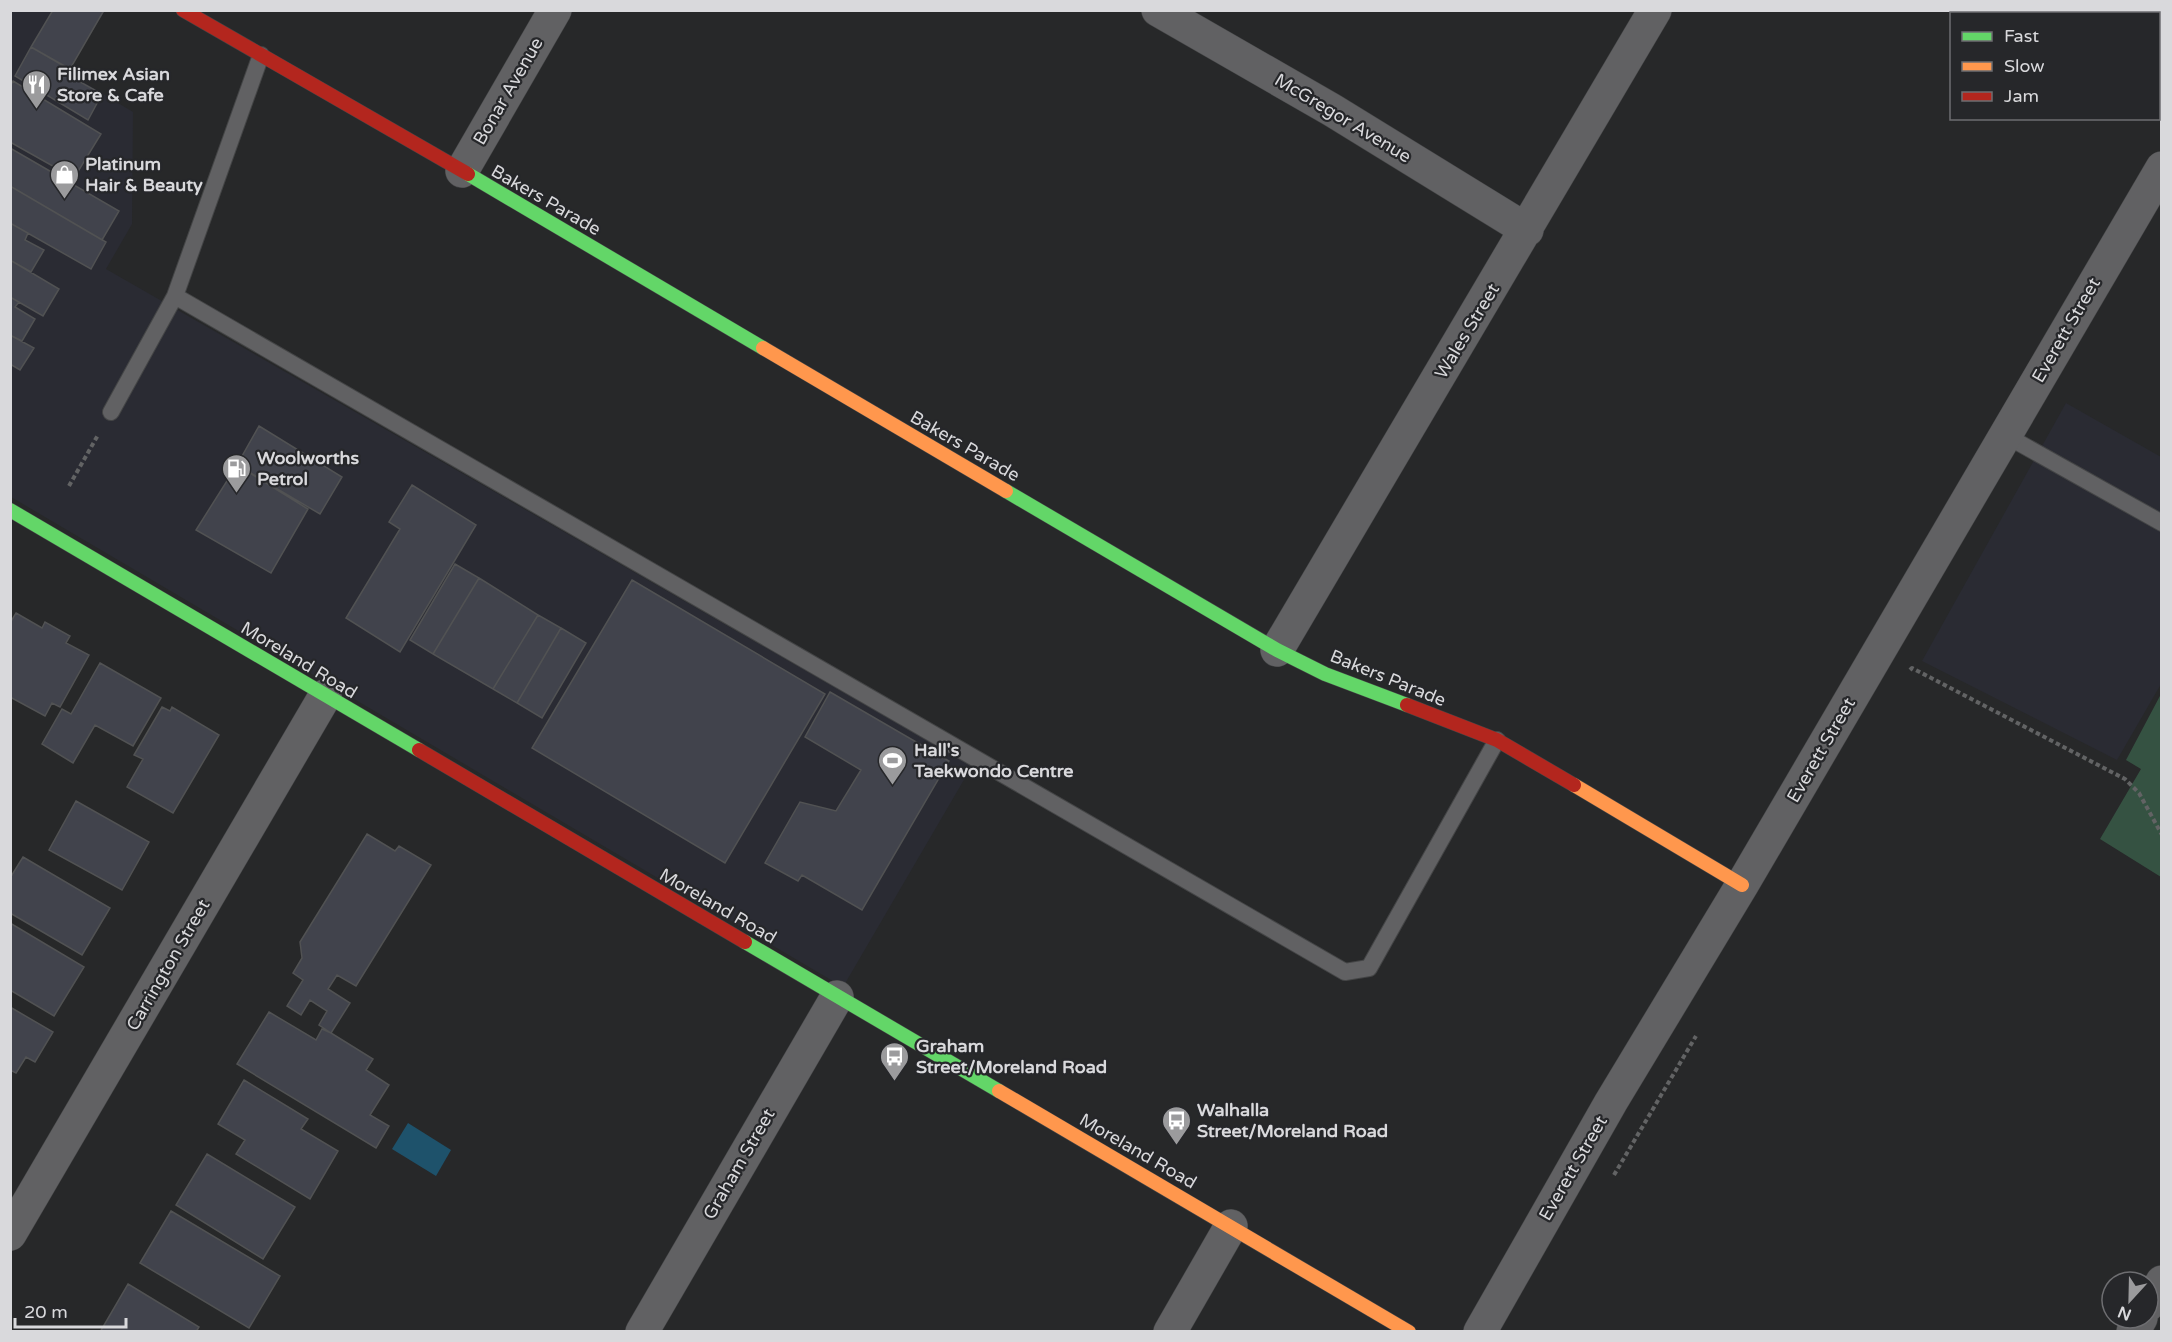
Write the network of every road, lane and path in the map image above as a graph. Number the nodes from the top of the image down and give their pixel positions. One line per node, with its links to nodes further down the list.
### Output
1 (183, 10): 5 (street, Bakers Parade)
2 (555, 10): 7 (street, Bonar Avenue)
3 (1158, 10): 8 (street, McGregor Avenue)
4 (1655, 10): 8 (street, Wales Street)
5 (261, 55): 7 (street, Bakers Parade); 9 (lane)
6 (2162, 168): 11 (street, Everett Street)
7 (462, 171): 15 (street, Bakers Parade)
8 (1527, 230): 15 (street, Wales Street)
9 (175, 296): 10 (lane); 18 (lane)
10 (111, 412): 12 (path)
11 (2005, 435): 14 (lane); 20 (street, Everett Street)
12 (69, 486)
13 (10, 510): 17 (street, Moreland Road)
14 (2162, 523)
15 (1277, 650): 18 (street, Bakers Parade)
16 (1906, 678): 19 (path)
17 (325, 696): 21 (street, Moreland Road); 25 (street, Carrington Street)
18 (1497, 740): 20 (street, Bakers Parade)
19 (2162, 836)
20 (1742, 885): 29 (street, Everett Street)
21 (837, 997): 24 (street, Moreland Road); 26 (street, Graham Street)
22 (1697, 1035): 23 (path)
23 (1612, 1178)
24 (1231, 1226): 27 (street); 28 (street, Moreland Road)
25 (10, 1234)
26 (642, 1332)
27 (1170, 1332)
28 (1409, 1332)
29 (1480, 1332)

